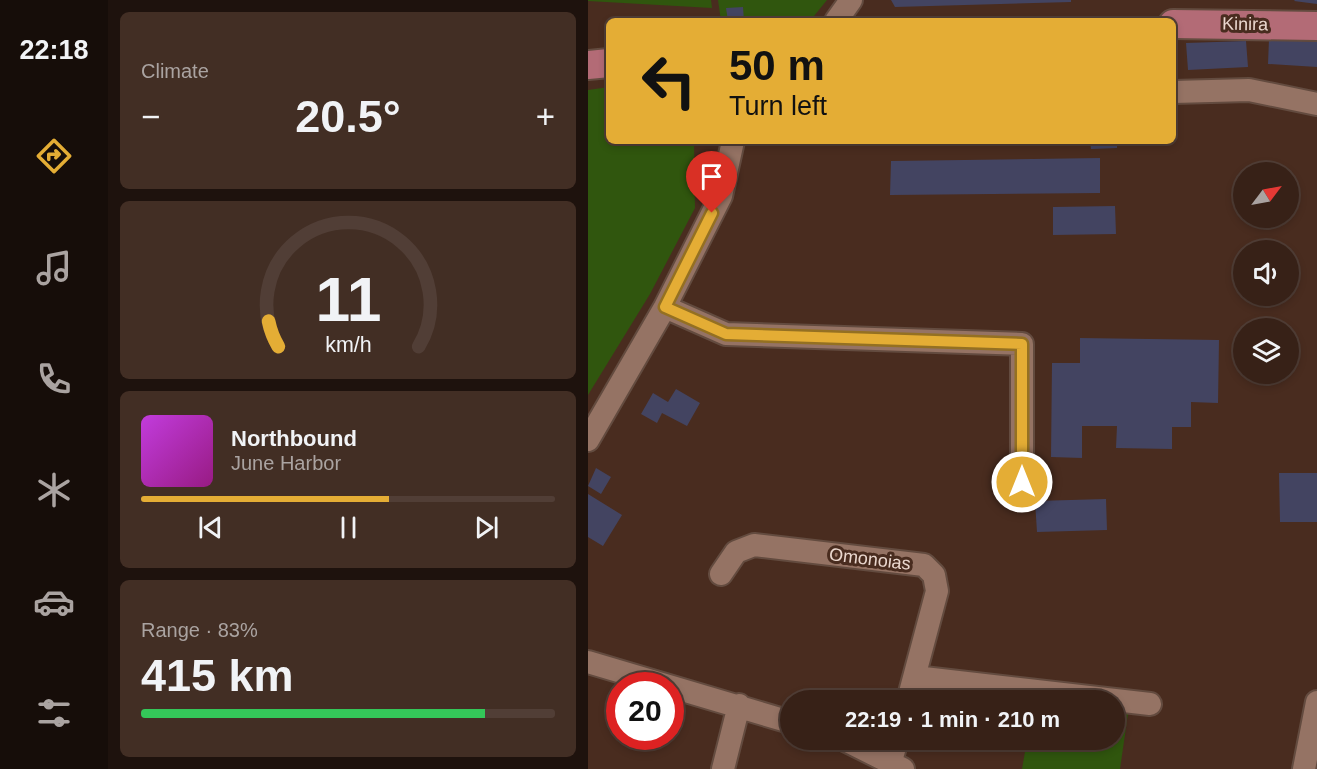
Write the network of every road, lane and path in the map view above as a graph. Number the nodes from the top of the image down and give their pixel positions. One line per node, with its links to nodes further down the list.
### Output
1 (852, 0): 2 (street)
2 (838, 18)
3 (1176, 24): 4 (main road, Kinira)
4 (1317, 26)
5 (606, 63): 6 (main road)
6 (588, 65)
7 (1176, 92): 8 (street)
8 (1317, 104)
9 (732, 144): 10 (street)
10 (665, 307): 11 (street); 12 (street)
11 (588, 440)
12 (1022, 482)
13 (721, 574): 15 (street, Omonoias)
14 (588, 662): 18 (street)
15 (915, 677): 16 (street, Omonoias); 17 (street)
16 (911, 690)
17 (1150, 704)
18 (739, 705): 20 (street); 23 (street)
19 (1316, 713): 24 (street)
20 (780, 719)
21 (878, 750): 22 (street)
22 (897, 756)
23 (723, 769)
24 (1304, 769)

